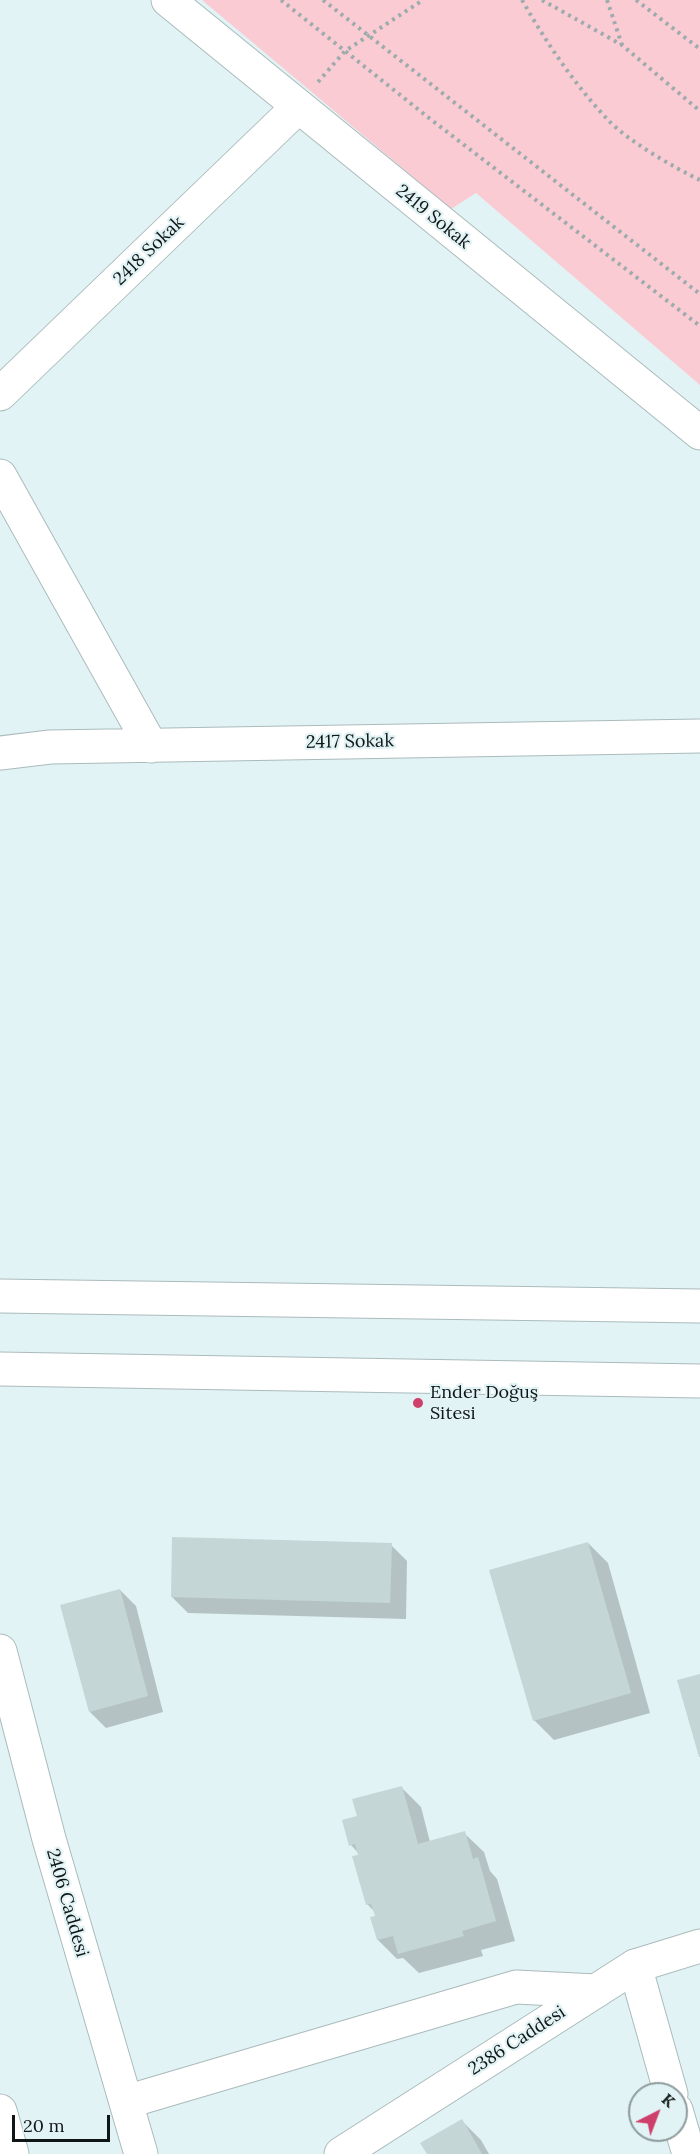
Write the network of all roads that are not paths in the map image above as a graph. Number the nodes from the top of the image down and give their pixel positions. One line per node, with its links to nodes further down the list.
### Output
1 (168, 0): 2 (street, 2419 Sokak)
2 (298, 107): 3 (street, 2418 Sokak); 4 (street, 2419 Sokak)
3 (0, 394)
4 (700, 433)
5 (0, 476): 7 (street)
6 (700, 736): 7 (street, 2417 Sokak)
7 (151, 746): 8 (street, 2417 Sokak)
8 (0, 753)
9 (0, 1296): 10 (street)
10 (700, 1306)
11 (0, 1369): 12 (street)
12 (700, 1381)
13 (0, 1651): 18 (street, 2406 Caddesi)
14 (700, 1946): 15 (street, 2386 Caddesi)
15 (634, 1966): 16 (street, 2386 Caddesi); 17 (street)
16 (596, 1991): 18 (street); 22 (street, 2386 Caddesi)
17 (668, 2082)
18 (126, 2102): 21 (street, 2406 Caddesi)
19 (0, 2111): 20 (street)
20 (12, 2154)
21 (141, 2154)
22 (341, 2154)

